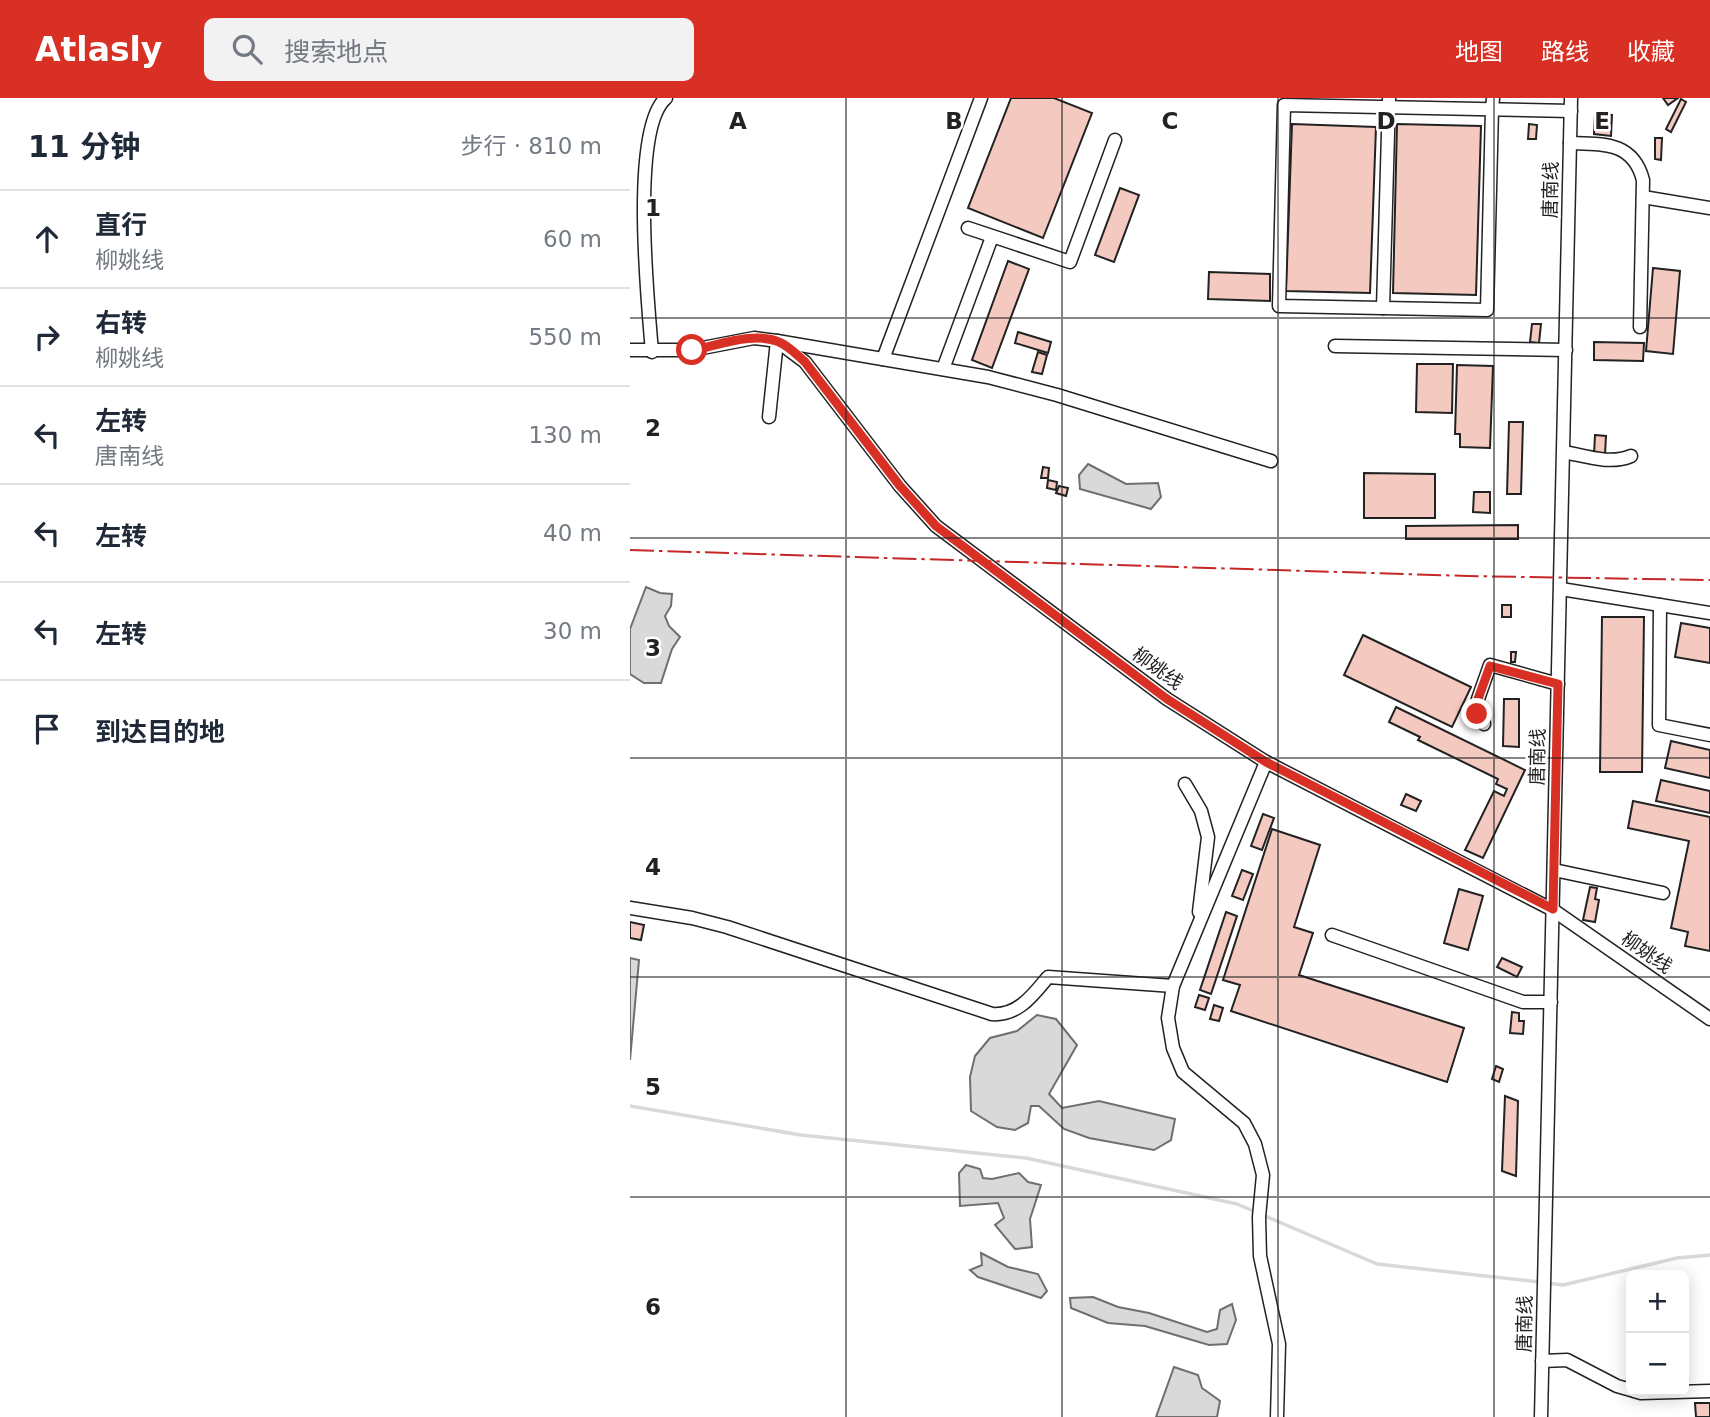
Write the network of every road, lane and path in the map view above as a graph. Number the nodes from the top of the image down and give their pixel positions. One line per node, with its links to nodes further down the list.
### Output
1 (981, 98): 19 (street)
2 (660, 100): 18 (street)
3 (1389, 103): 4 (street); 12 (street); 12 (street)
4 (1492, 104): 5 (street); 12 (street)
5 (1571, 105): 7 (street, 唐南线)
6 (1115, 140): 11 (street)
7 (1570, 144): 8 (street); 17 (street, 唐南线)
8 (1643, 197): 9 (street); 13 (street)
9 (1710, 208)
10 (968, 228): 11 (street)
11 (992, 237): 20 (street)
12 (1382, 308)
13 (1640, 327)
14 (777, 341): 18 (street); 19 (street); 21 (street); 31 (street, 柳姚线)
15 (1335, 346): 17 (street)
16 (630, 350): 18 (street)
17 (1566, 350): 22 (street, 唐南线)
18 (652, 352)
19 (883, 359): 20 (street)
20 (943, 369): 24 (street)
21 (769, 417)
22 (1564, 452): 23 (street); 25 (street, 唐南线)
23 (1631, 456)
24 (1271, 461)
25 (1561, 589): 26 (street); 28 (street, 唐南线)
26 (1660, 605): 27 (street); 30 (street)
27 (1710, 613)
28 (1558, 684): 29 (street); 33 (street, 唐南线)
29 (1484, 724)
30 (1710, 735)
31 (1266, 762): 36 (street, 柳姚线); 37 (street)
32 (1185, 784): 37 (street)
33 (1554, 870): 34 (street); 36 (street, 唐南线)
34 (1663, 893)
35 (630, 908): 39 (street)
36 (1553, 909): 40 (street, 唐南线); 41 (street, 柳姚线)
37 (1197, 926): 39 (street)
38 (1332, 935): 40 (street)
39 (1172, 986): 46 (street)
40 (1551, 1002): 42 (street, 唐南线)
41 (1710, 1019)
42 (1542, 1361): 43 (street); 47 (street, 唐南线)
43 (1626, 1388)
44 (1710, 1391): 45 (street)
45 (1689, 1392)
46 (1278, 1417)
47 (1541, 1417)

